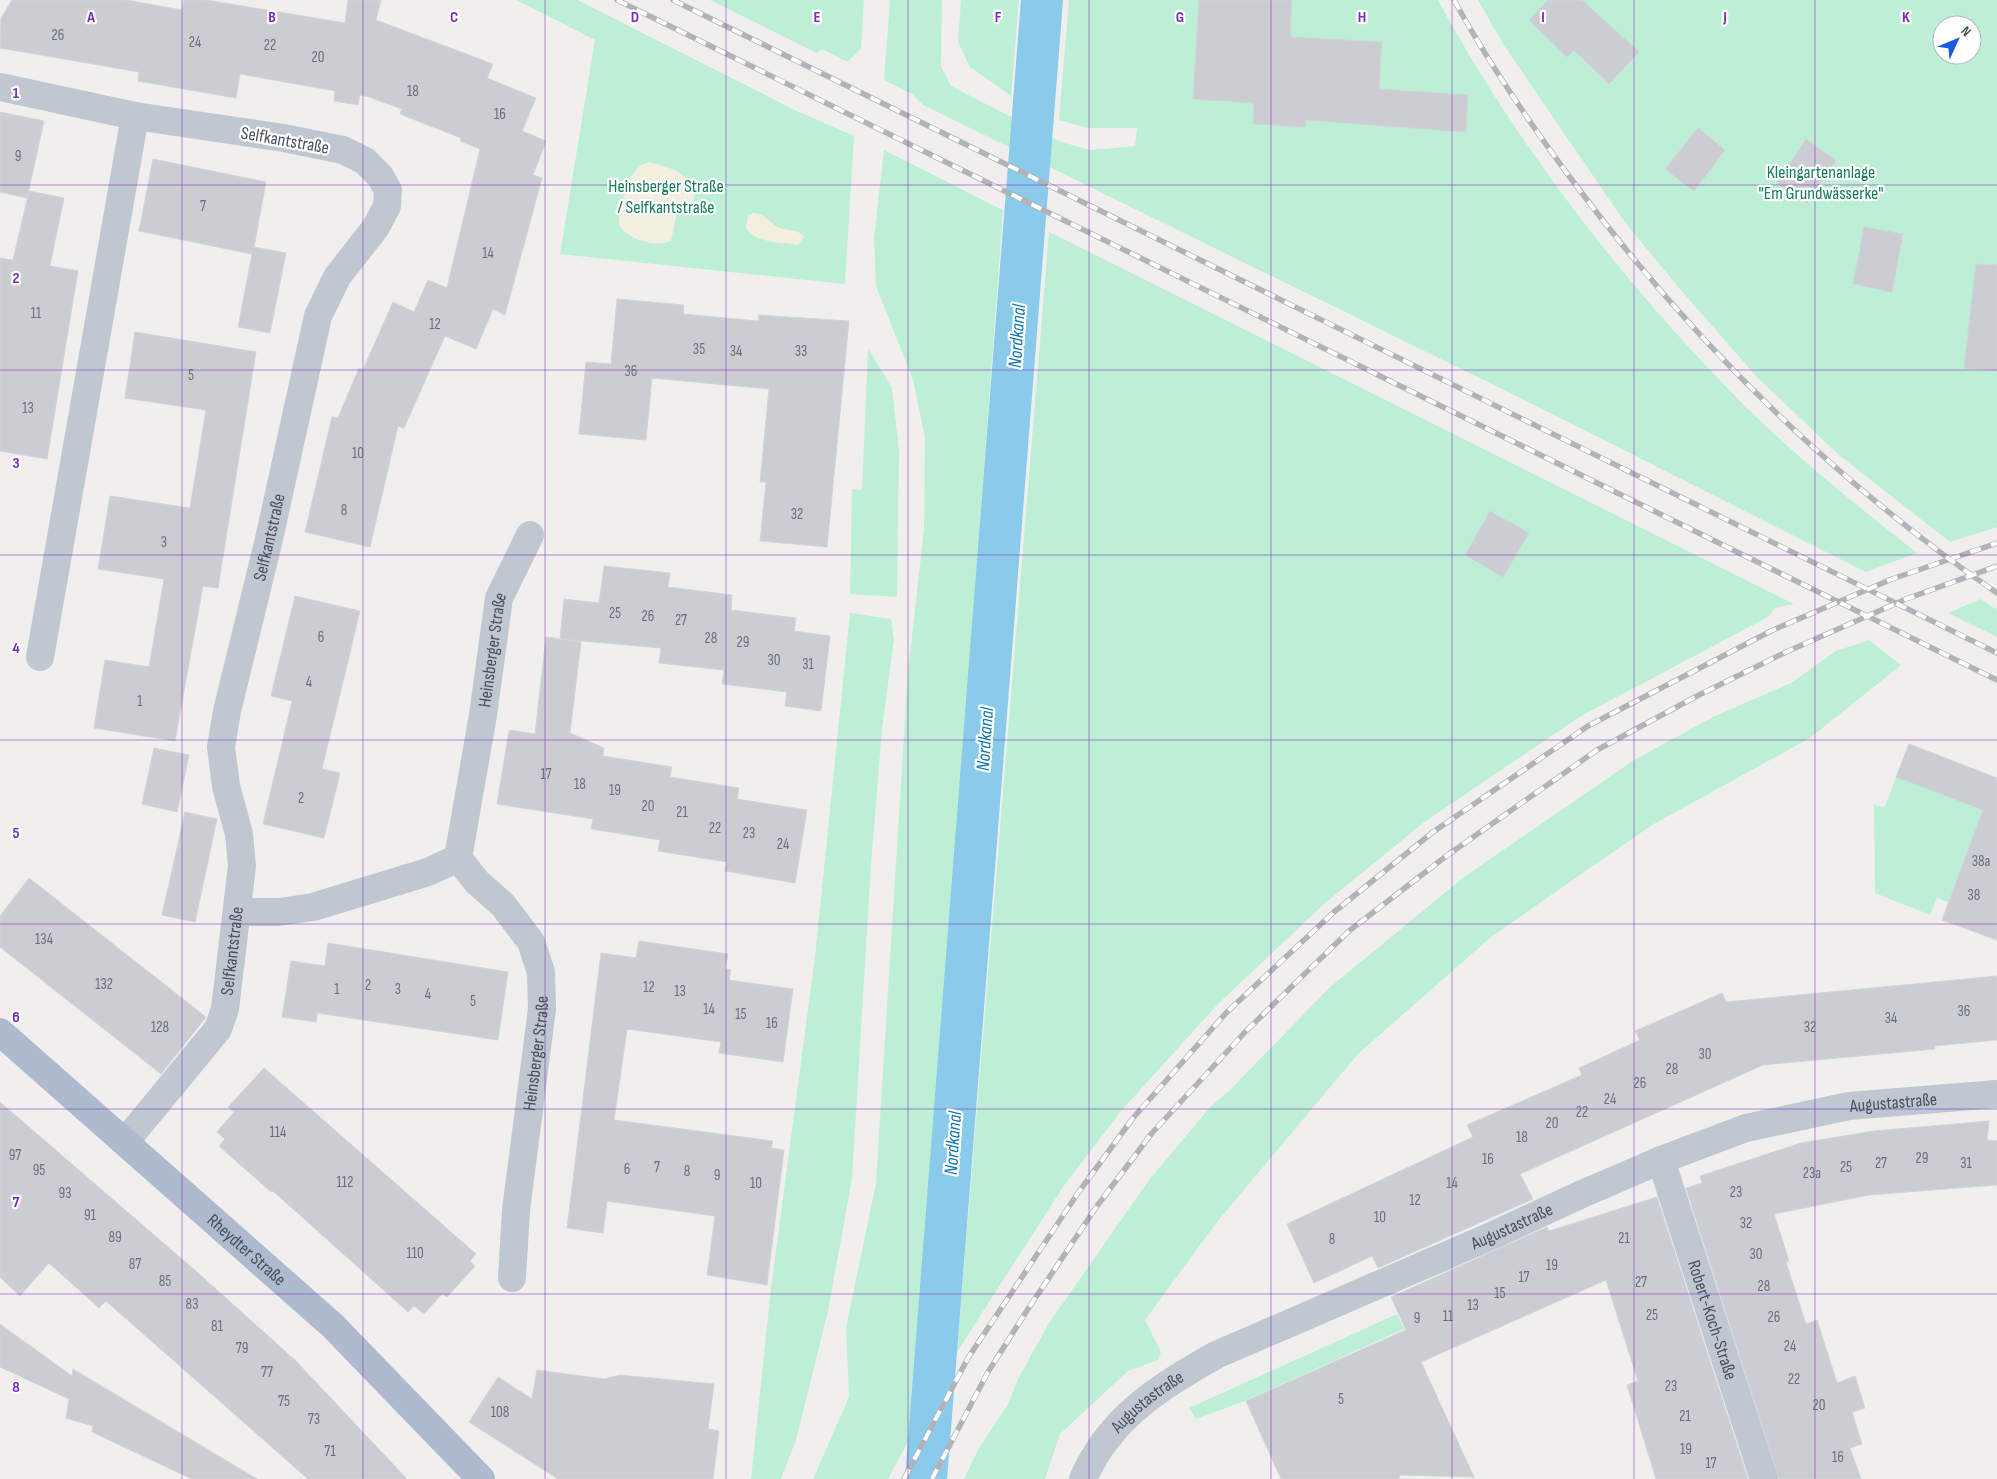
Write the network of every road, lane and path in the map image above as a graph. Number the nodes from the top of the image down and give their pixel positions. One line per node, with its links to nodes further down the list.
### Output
1 (0, 87): 2 (street, Selfkantstraße)
2 (135, 116): 4 (street); 6 (street, Selfkantstraße)
3 (530, 535): 5 (street, Heinsberger Straße)
4 (40, 657)
5 (458, 858): 6 (street); 11 (street, Heinsberger Straße)
6 (237, 912): 9 (street, Selfkantstraße)
7 (0, 1032): 9 (main road, Rheydter Straße)
8 (1997, 1094): 10 (street, Augustastraße)
9 (125, 1142): 12 (main road, Rheydter Straße)
10 (1662, 1160): 13 (street, Augustastraße); 14 (street, Robert-Koch-Straße)
11 (512, 1278)
12 (481, 1479)
13 (1083, 1479)
14 (1764, 1479)

